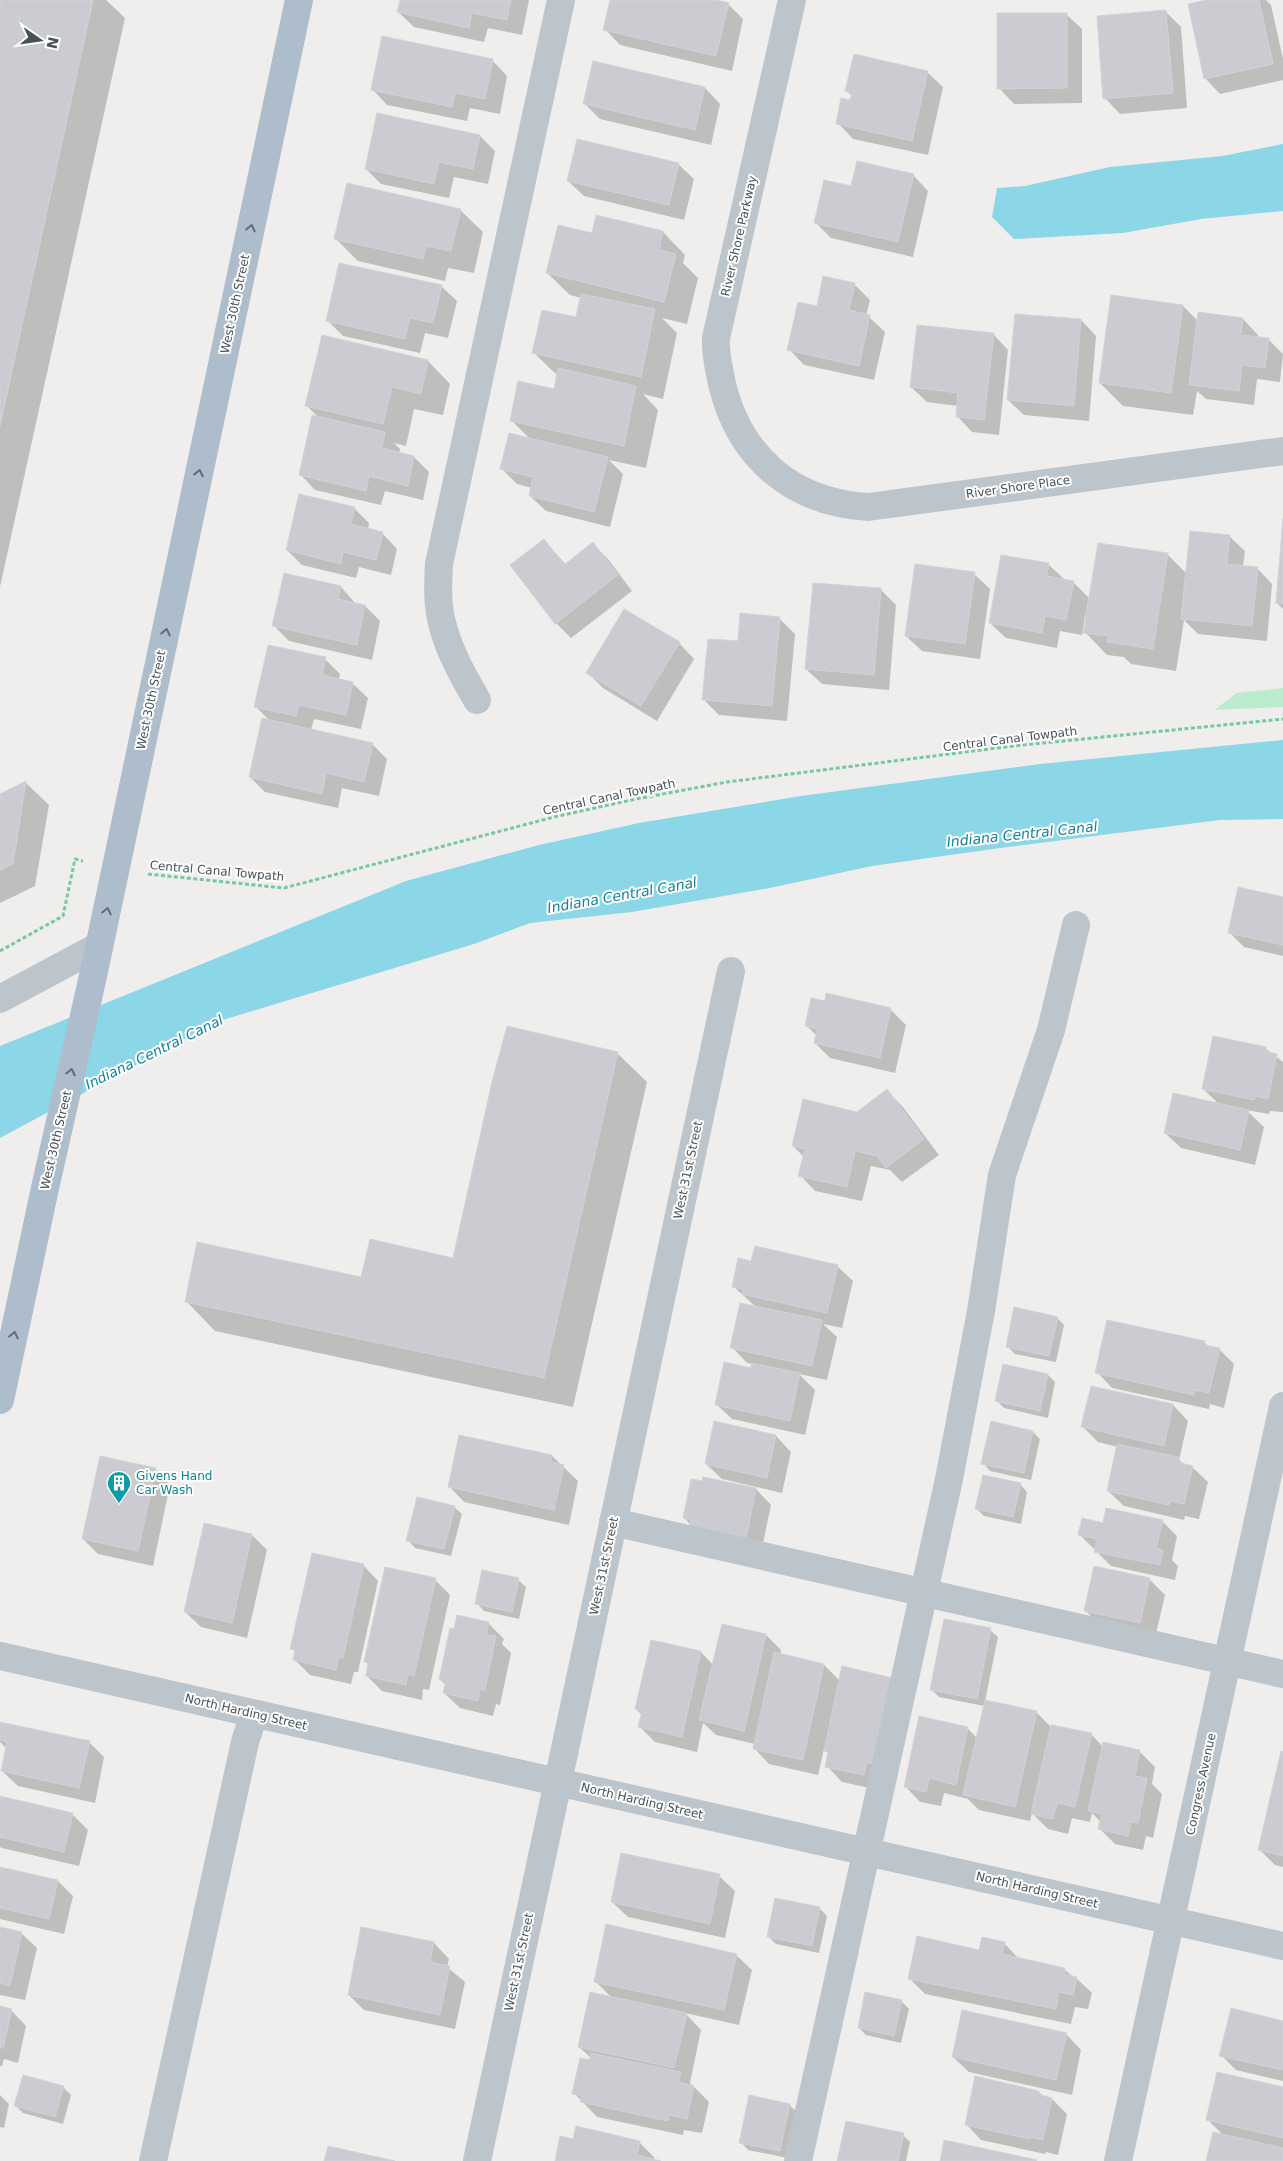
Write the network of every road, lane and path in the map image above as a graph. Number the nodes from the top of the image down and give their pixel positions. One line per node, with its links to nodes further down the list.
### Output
1 (299, 0): 8 (main road, West 30th Street, one-way to 1)
2 (561, 0): 6 (street)
3 (792, 0): 5 (street, River Shore Parkway)
4 (1283, 451): 5 (street, River Shore Place)
5 (763, 463)
6 (477, 700)
7 (1283, 719): 8 (path, Central Canal Towpath)
8 (116, 866): 10 (main road, West 30th Street, one-way to 8); 11 (path, Central Canal Towpath)
9 (1076, 925): 17 (street)
10 (99, 946): 13 (street); 14 (main road, West 30th Street, one-way to 10)
11 (0, 951)
12 (731, 971): 16 (street, West 31st Street)
13 (0, 999)
14 (0, 1400)
15 (1283, 1406): 19 (street, Congress Avenue)
16 (613, 1522): 17 (street); 22 (street, West 31st Street)
17 (923, 1593): 19 (street); 23 (street)
18 (0, 1656): 21 (street, North Harding Street)
19 (1228, 1661): 20 (street); 24 (street, Congress Avenue)
20 (1283, 1674)
21 (254, 1714): 22 (street, North Harding Street); 26 (street)
22 (558, 1782): 23 (street, North Harding Street); 27 (street, West 31st Street)
23 (866, 1851): 24 (street, North Harding Street); 28 (street)
24 (1171, 1920): 25 (street, North Harding Street); 29 (street, Congress Avenue)
25 (1283, 1946)
26 (154, 2161)
27 (477, 2161)
28 (798, 2161)
29 (1118, 2161)

